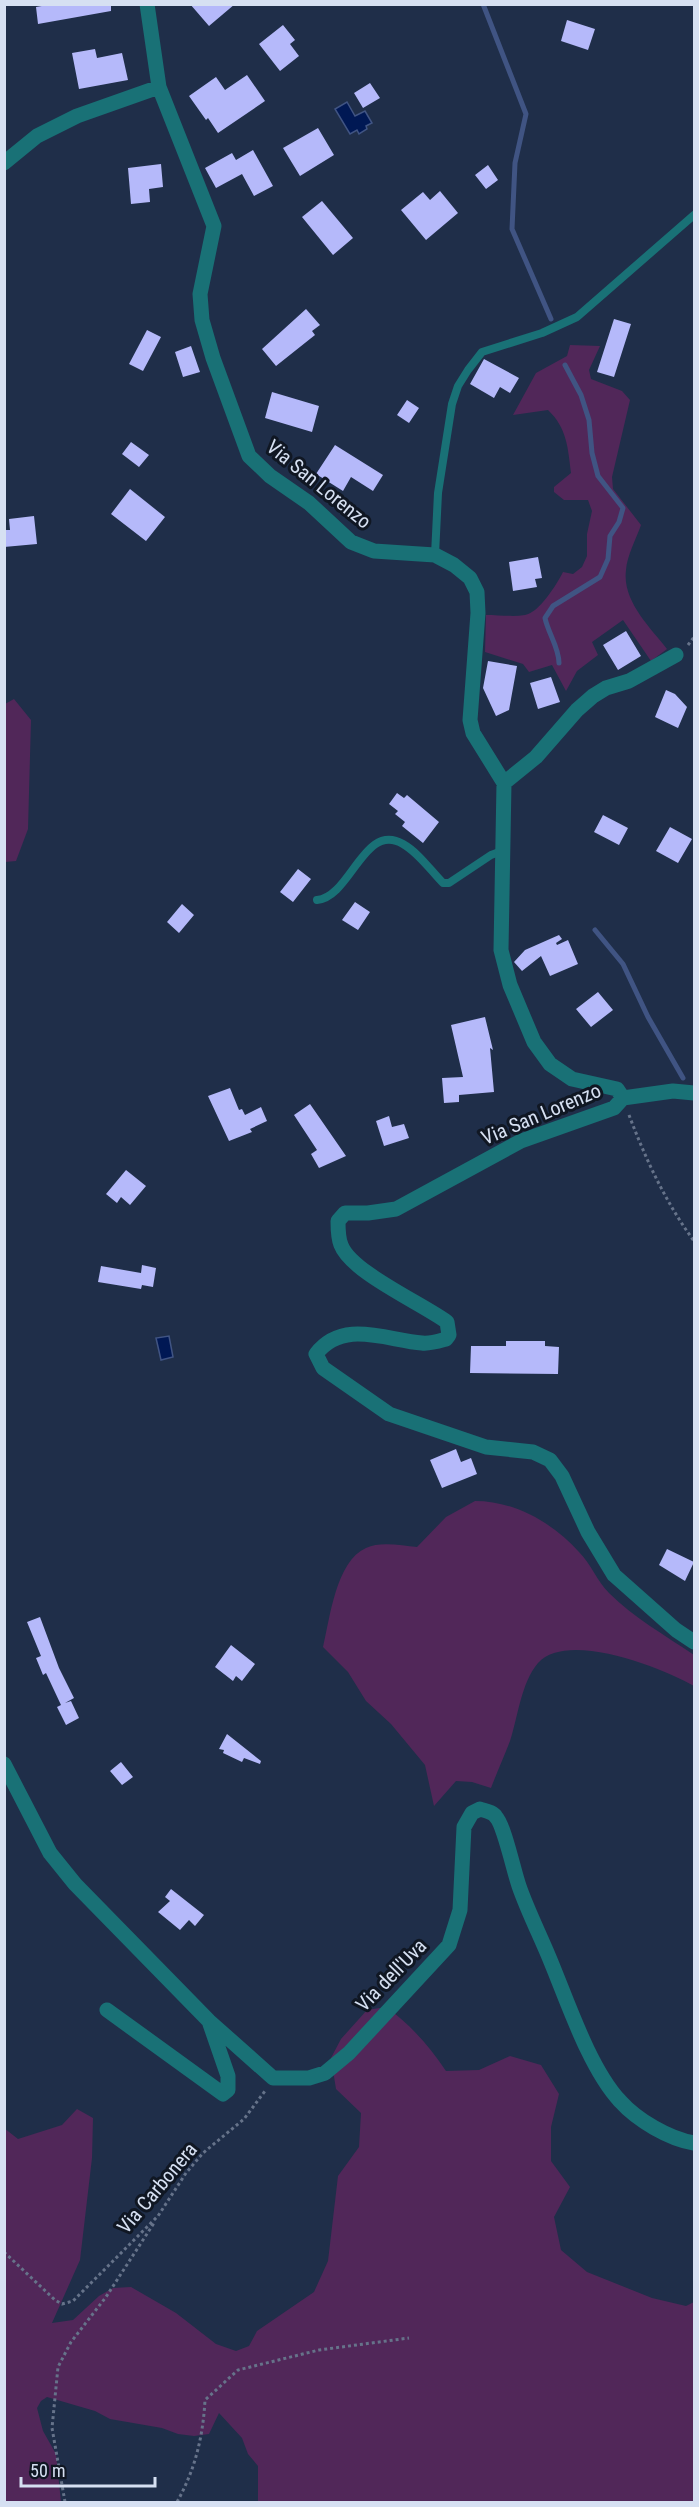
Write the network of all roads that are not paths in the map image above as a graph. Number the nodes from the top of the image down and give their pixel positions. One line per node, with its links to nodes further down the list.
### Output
1 (147, 4): 2 (street, Via San Lorenzo)
2 (159, 87): 3 (street); 5 (street, Via San Lorenzo)
3 (4, 163)
4 (694, 214): 5 (lane)
5 (435, 555): 7 (street, Via San Lorenzo)
6 (676, 655): 7 (street)
7 (504, 783): 8 (street, Via San Lorenzo)
8 (502, 851): 9 (lane); 11 (street, Via San Lorenzo)
9 (317, 900)
10 (694, 1093): 11 (street)
11 (623, 1098): 12 (street, Via San Lorenzo)
12 (694, 1642)
13 (4, 1764): 15 (street)
14 (107, 2010): 15 (street)
15 (209, 2021): 16 (street, Via dell'Uva)
16 (694, 2144)

